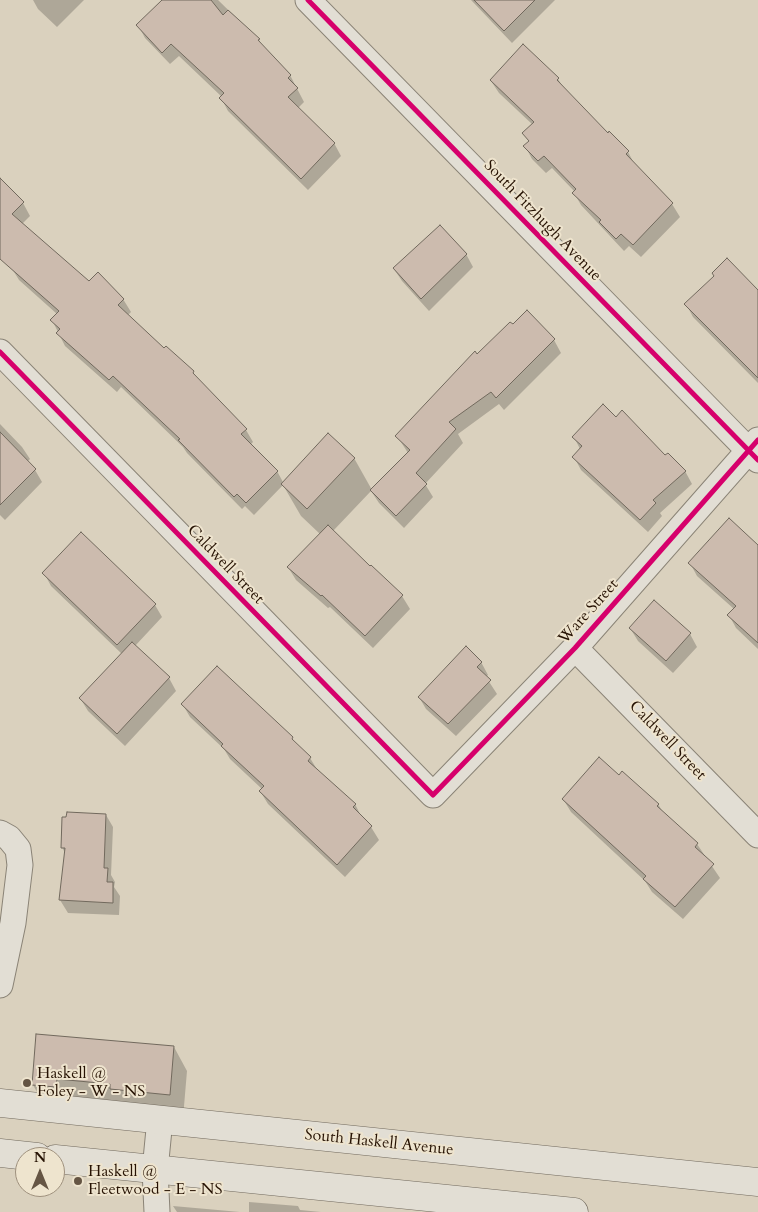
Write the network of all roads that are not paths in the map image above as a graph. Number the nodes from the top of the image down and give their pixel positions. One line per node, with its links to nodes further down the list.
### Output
1 (308, 0): 3 (street, South Fitzhugh Avenue)
2 (0, 352): 5 (street, Caldwell Street)
3 (755, 450): 4 (street, Ware Street)
4 (575, 648): 5 (street, Ware Street); 7 (street, Caldwell Street)
5 (433, 795)
6 (0, 833): 8 (street)
7 (758, 834)
8 (0, 985)
9 (0, 1103): 10 (main road, South Haskell Avenue)
10 (160, 1119): 14 (street); 15 (main road, South Haskell Avenue)
11 (0, 1153): 12 (main road)
12 (15, 1155)
13 (65, 1160): 14 (main road)
14 (155, 1170): 16 (street); 17 (main road)
15 (758, 1182)
16 (157, 1212)
17 (574, 1212)

